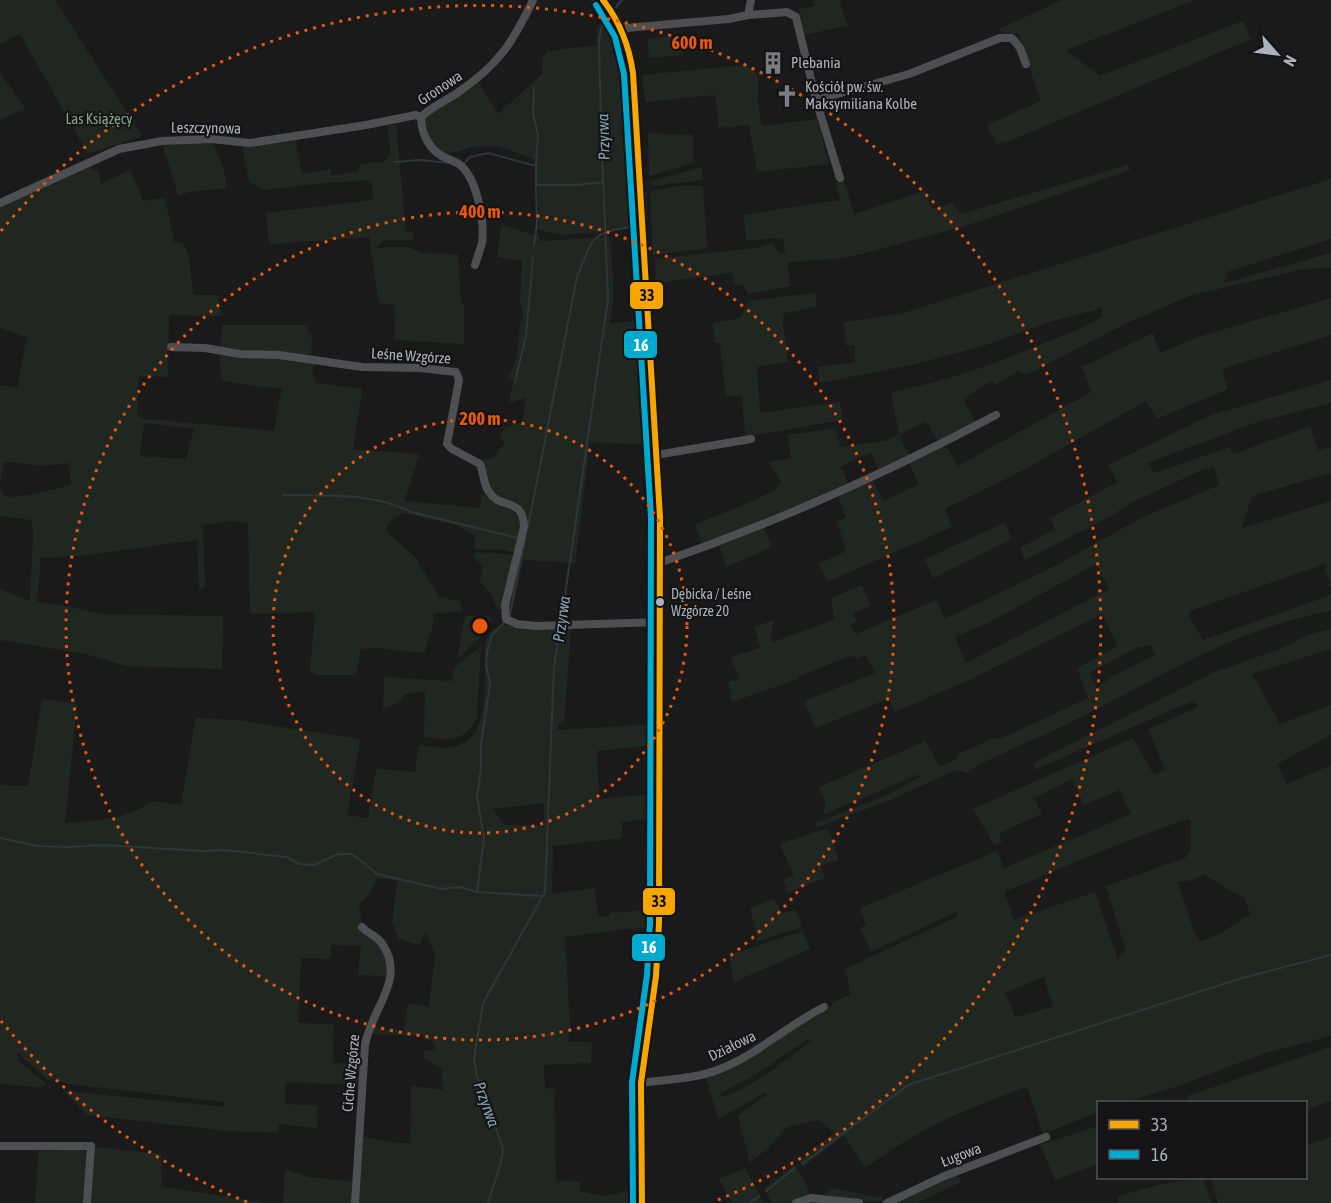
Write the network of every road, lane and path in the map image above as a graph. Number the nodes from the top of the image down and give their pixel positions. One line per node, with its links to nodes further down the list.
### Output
1 (533, 0): 8 (street, Gronowa)
2 (603, 0): 5 (street)
3 (751, 0): 4 (street)
4 (748, 15): 5 (street); 7 (street)
5 (623, 30): 15 (street)
6 (1026, 64): 7 (street)
7 (816, 100): 9 (street)
8 (421, 117): 10 (street, Leszczynowa); 11 (street, Gronowa)
9 (840, 178)
10 (0, 203)
11 (475, 265)
12 (171, 347): 17 (street, Leśne Wzgórze)
13 (996, 415): 16 (street)
14 (751, 439): 15 (street)
15 (656, 455): 16 (street)
16 (659, 563): 17 (street)
17 (659, 622): 20 (street)
18 (362, 927): 24 (street, Ciche Wzgórze)
19 (824, 1006): 20 (street, Działowa)
20 (641, 1083): 25 (street)
21 (1046, 1137): 28 (street, Ługowa)
22 (0, 1146): 23 (street)
23 (87, 1203)
24 (355, 1203)
25 (642, 1203)
26 (796, 1203): 27 (street)
27 (859, 1203)
28 (887, 1203)

